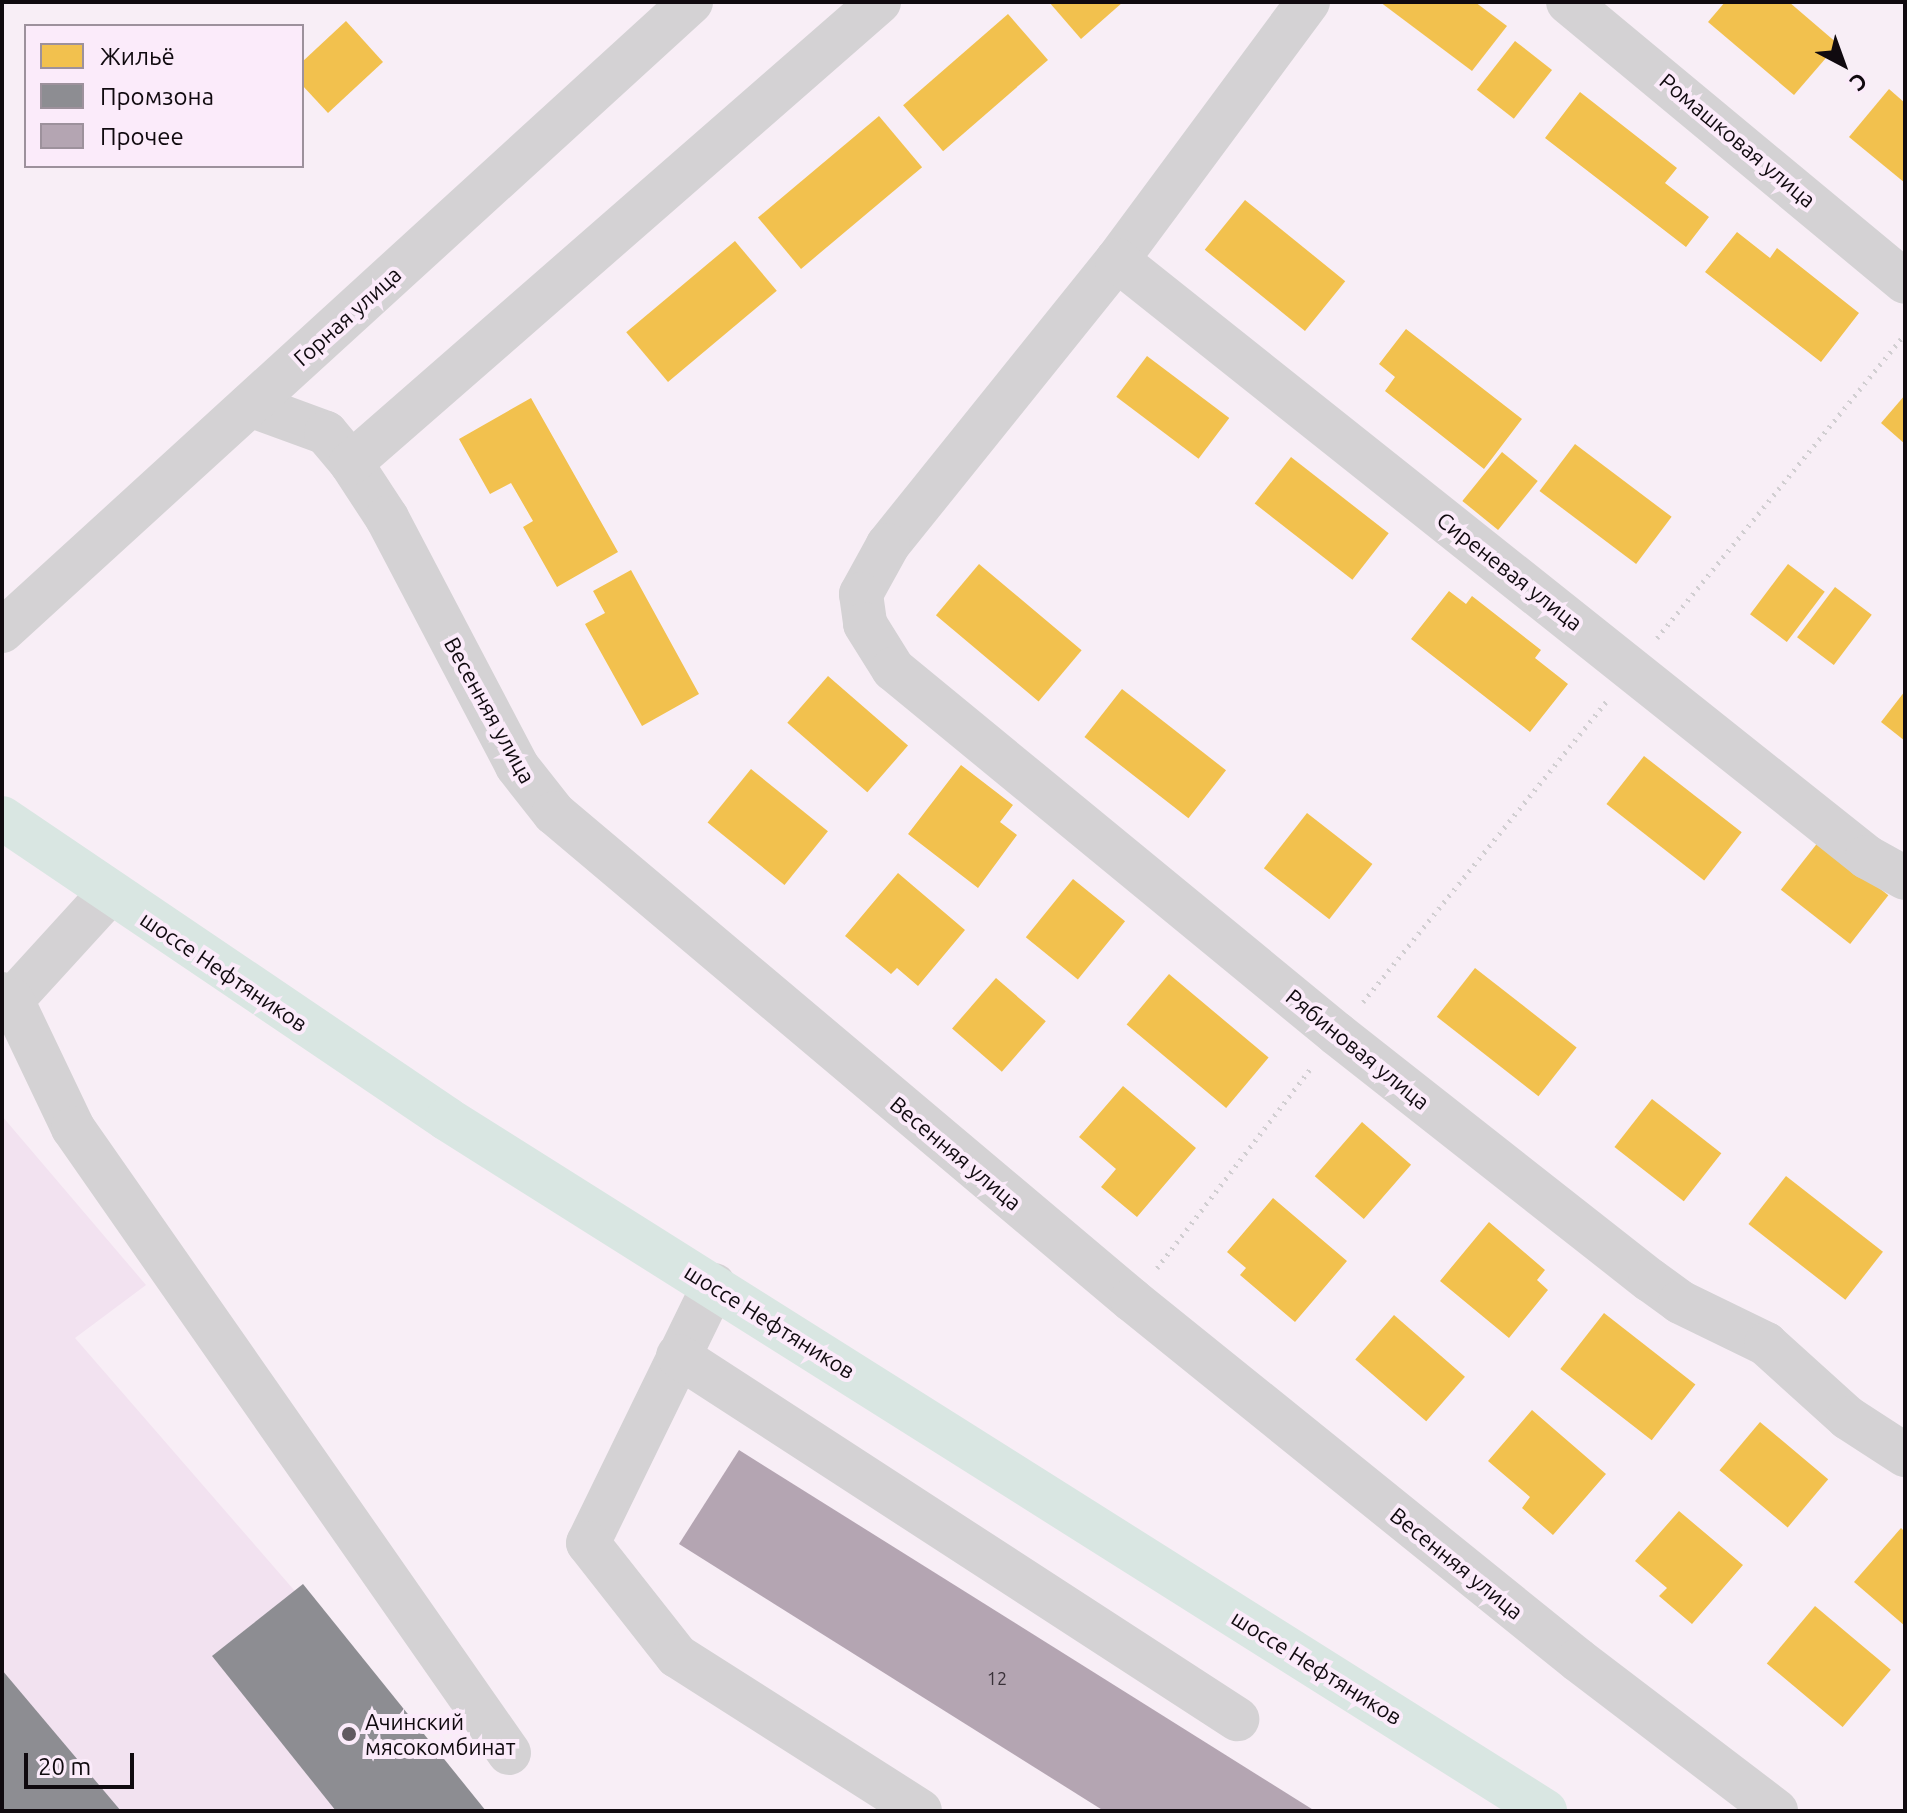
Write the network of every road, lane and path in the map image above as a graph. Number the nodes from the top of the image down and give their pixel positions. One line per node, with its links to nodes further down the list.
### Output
1 (691, 2): 8 (street, Горная улица)
2 (879, 2): 9 (street)
3 (1308, 2): 5 (street)
4 (1568, 2): 6 (street, Ромашковая улица)
5 (1117, 260): 11 (street, Сиреневая улица); 16 (street, Рябиновая улица)
6 (1905, 282)
7 (1905, 334): 11 (path)
8 (250, 405): 9 (street, Весенняя улица); 10 (street, Горная улица)
9 (351, 463): 18 (street, Весенняя улица)
10 (2, 631)
11 (1633, 668): 13 (street, Сиреневая улица); 16 (path)
12 (2, 818): 14 (main road, шоссе Нефтяников)
13 (1905, 878)
14 (108, 895): 15 (street); 17 (main road, шоссе Нефтяников)
15 (7, 997): 22 (street)
16 (1337, 1034): 18 (path); 20 (street, Рябиновая улица)
17 (714, 1285): 19 (street); 24 (main road, шоссе Нефтяников)
18 (1132, 1300): 25 (street, Весенняя улица)
19 (678, 1356): 21 (street); 23 (street)
20 (1905, 1455)
21 (1237, 1719)
22 (509, 1753)
23 (920, 1811)
24 (1545, 1811)
25 (1776, 1811)

